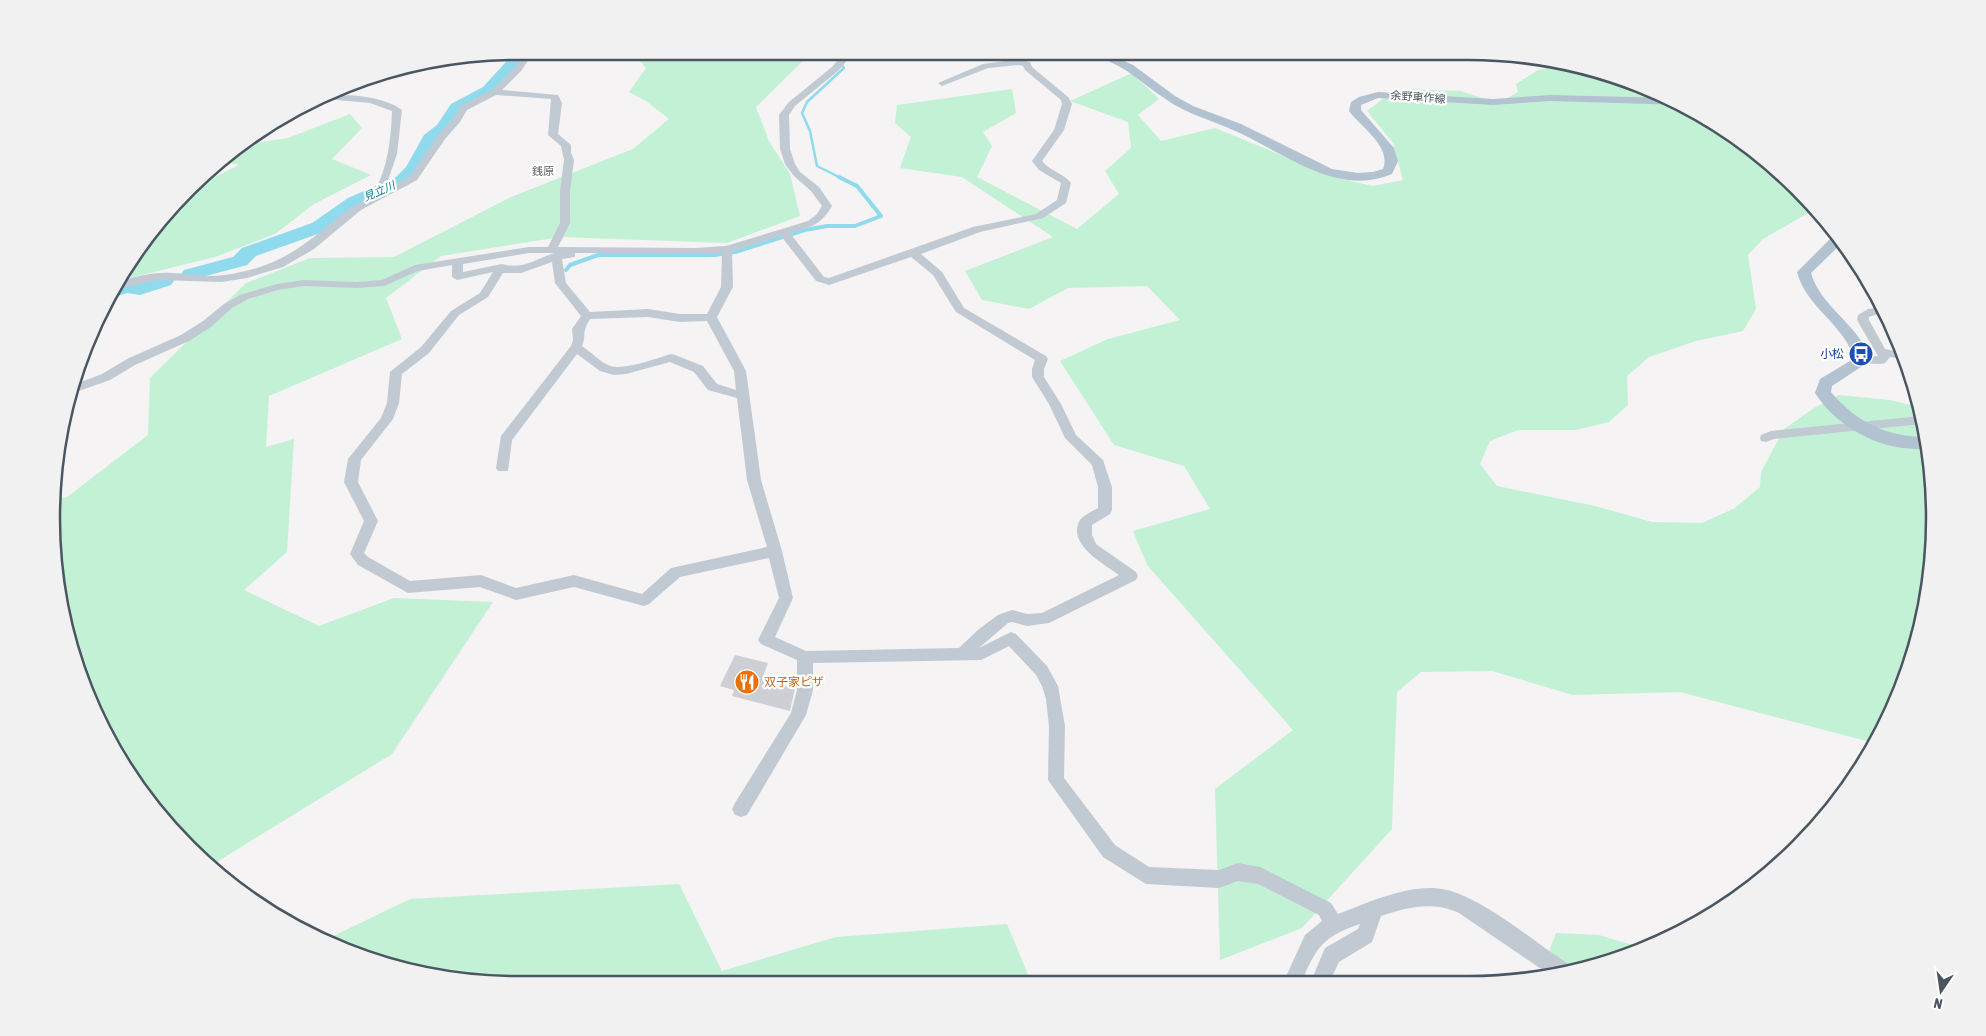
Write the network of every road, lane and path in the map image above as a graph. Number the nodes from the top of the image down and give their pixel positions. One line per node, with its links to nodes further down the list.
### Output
1 (524, 60): 6 (street)
2 (843, 60): 10 (street)
3 (1115, 60): 8 (main road, 余野車作線)
4 (1019, 62): 5 (street); 15 (street)
5 (942, 83)
6 (495, 92): 9 (street); 14 (street)
7 (337, 98): 9 (street)
8 (1658, 101)
9 (378, 193): 18 (street)
10 (784, 231): 12 (street); 15 (street)
11 (1834, 242): 25 (main road)
12 (727, 249): 14 (street); 21 (street)
13 (512, 252): 14 (street); 16 (street); 17 (street)
14 (554, 253): 17 (street); 20 (street)
15 (914, 253): 34 (street)
16 (458, 261): 17 (street); 26 (street)
17 (501, 269): 33 (street)
18 (124, 284)
19 (1877, 311): 23 (street)
20 (587, 316): 21 (street); 22 (street)
21 (711, 317): 27 (street)
22 (576, 347): 27 (street); 32 (street)
23 (1883, 352): 24 (street); 25 (street)
24 (1896, 355)
25 (1858, 360): 29 (main road)
26 (79, 387)
27 (744, 396): 33 (street)
28 (1915, 420): 29 (street)
29 (1858, 424): 30 (street); 31 (main road)
30 (1766, 438)
31 (1919, 443)
32 (503, 468)
33 (775, 551): 35 (street)
34 (962, 655): 35 (street); 38 (street)
35 (805, 657): 36 (street)
36 (741, 809)
37 (1375, 909): 38 (street); 39 (street); 41 (street)
38 (1333, 924): 40 (street)
39 (1556, 967)
40 (1296, 976)
41 (1323, 976)

